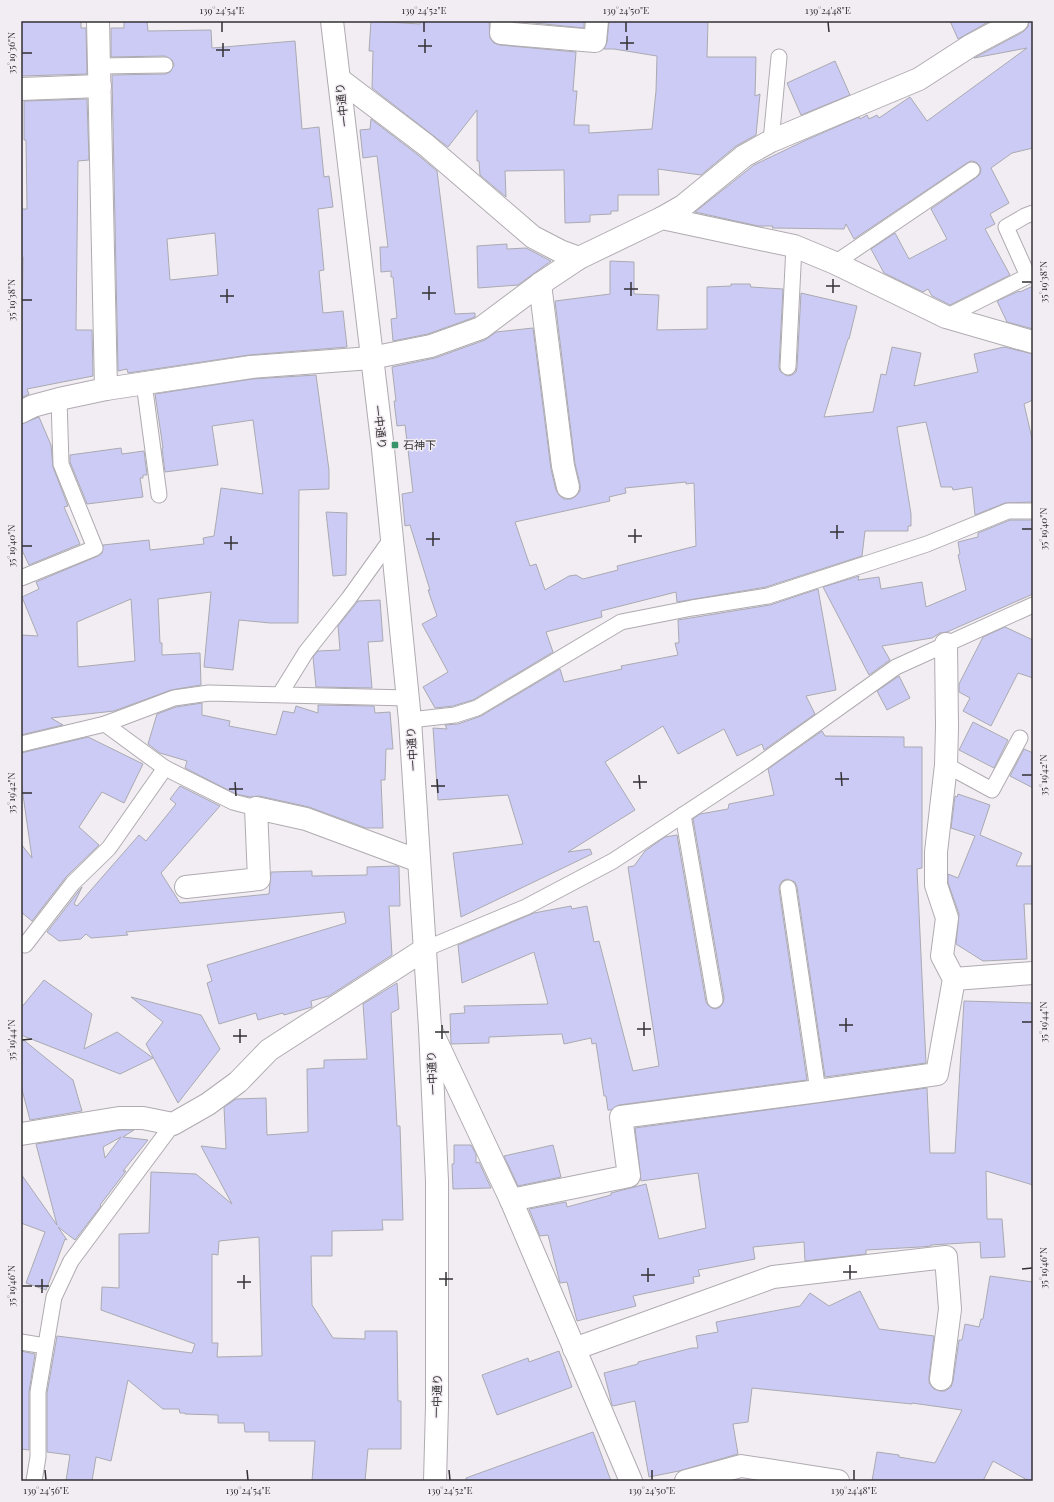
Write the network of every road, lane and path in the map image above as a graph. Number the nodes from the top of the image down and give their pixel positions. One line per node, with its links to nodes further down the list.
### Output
1 (98, 21): 8 (street)
2 (332, 21): 9 (street, 一中通り)
3 (502, 21): 4 (street)
4 (597, 21)
5 (1017, 21): 11 (street)
6 (779, 57): 11 (lane)
7 (165, 65): 8 (lane)
8 (99, 76): 10 (street); 24 (street)
9 (339, 79): 16 (street); 21 (street, 一中通り)
10 (21, 88)
11 (771, 141): 14 (street)
12 (972, 170): 17 (lane)
13 (1033, 213): 19 (lane)
14 (662, 218): 15 (street); 16 (street)
15 (794, 246): 17 (street); 22 (lane)
16 (580, 258): 18 (street)
17 (835, 263): 19 (street)
18 (540, 284): 21 (street); 27 (street)
19 (946, 317): 20 (street)
20 (1033, 342)
21 (371, 358): 23 (street); 30 (street, 一中通り)
22 (788, 367)
23 (144, 383): 24 (street); 28 (lane)
24 (106, 389): 25 (street)
25 (59, 399): 26 (street); 31 (lane)
26 (21, 412)
27 (568, 487)
28 (160, 495)
29 (1033, 511): 36 (lane)
30 (392, 538): 34 (lane); 35 (street, 一中通り)
31 (21, 578)
32 (1033, 605): 33 (lane)
33 (946, 644): 40 (street); 43 (lane)
34 (280, 694): 35 (lane); 37 (lane)
35 (408, 698): 36 (street, 一中通り)
36 (410, 720): 44 (street, 一中通り)
37 (105, 724): 39 (lane); 41 (lane)
38 (1020, 738): 40 (lane)
39 (21, 744)
40 (946, 765): 50 (street)
41 (165, 768): 42 (lane); 47 (lane)
42 (256, 808): 44 (street); 45 (street)
43 (683, 815): 48 (lane); 51 (lane)
44 (419, 861): 48 (street, 一中通り)
45 (186, 887)
46 (788, 888): 53 (lane)
47 (25, 945)
48 (425, 949): 52 (street, 一中通り); 54 (street)
49 (1033, 973): 50 (street)
50 (954, 979): 53 (street)
51 (715, 1000)
52 (430, 1028): 56 (street); 62 (street, 一中通り)
53 (818, 1091): 56 (street)
54 (173, 1124): 55 (street); 58 (lane)
55 (21, 1133)
56 (511, 1200): 59 (street)
57 (21, 1342): 58 (lane)
58 (45, 1346): 61 (lane)
59 (574, 1349): 60 (street); 63 (street)
60 (940, 1379)
61 (34, 1481)
62 (435, 1481)
63 (631, 1481)
64 (686, 1481): 65 (street)
65 (838, 1481)

